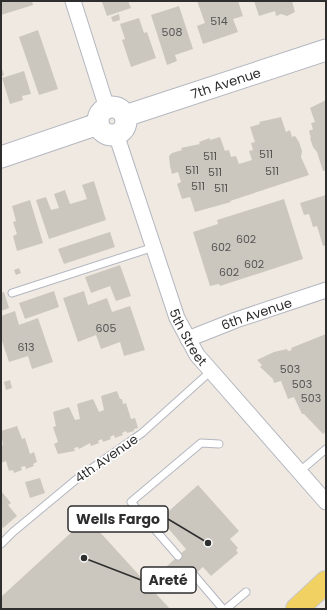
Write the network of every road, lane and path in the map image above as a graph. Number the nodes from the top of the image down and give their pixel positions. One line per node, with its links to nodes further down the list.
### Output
1 (73, 1): 3 (street, 5th Street)
2 (326, 50): 3 (street, 7th Avenue)
3 (111, 121): 4 (street, 7th Avenue); 5 (street, 5th Street)
4 (1, 156)
5 (154, 247): 7 (lane); 8 (street, 5th Street)
6 (326, 290): 8 (street, 6th Avenue)
7 (12, 293)
8 (188, 339): 9 (street, 5th Street)
9 (211, 371): 12 (street, 5th Street); 14 (lane, 4th Avenue)
10 (219, 444): 15 (lane)
11 (326, 449): 12 (lane)
12 (299, 472): 13 (street, 5th Street)
13 (326, 502)
14 (1, 544)
15 (178, 556)
16 (194, 575): 19 (lane)
17 (326, 582): 20 (main road)
18 (246, 592): 19 (lane)
19 (225, 609)
20 (296, 609)

